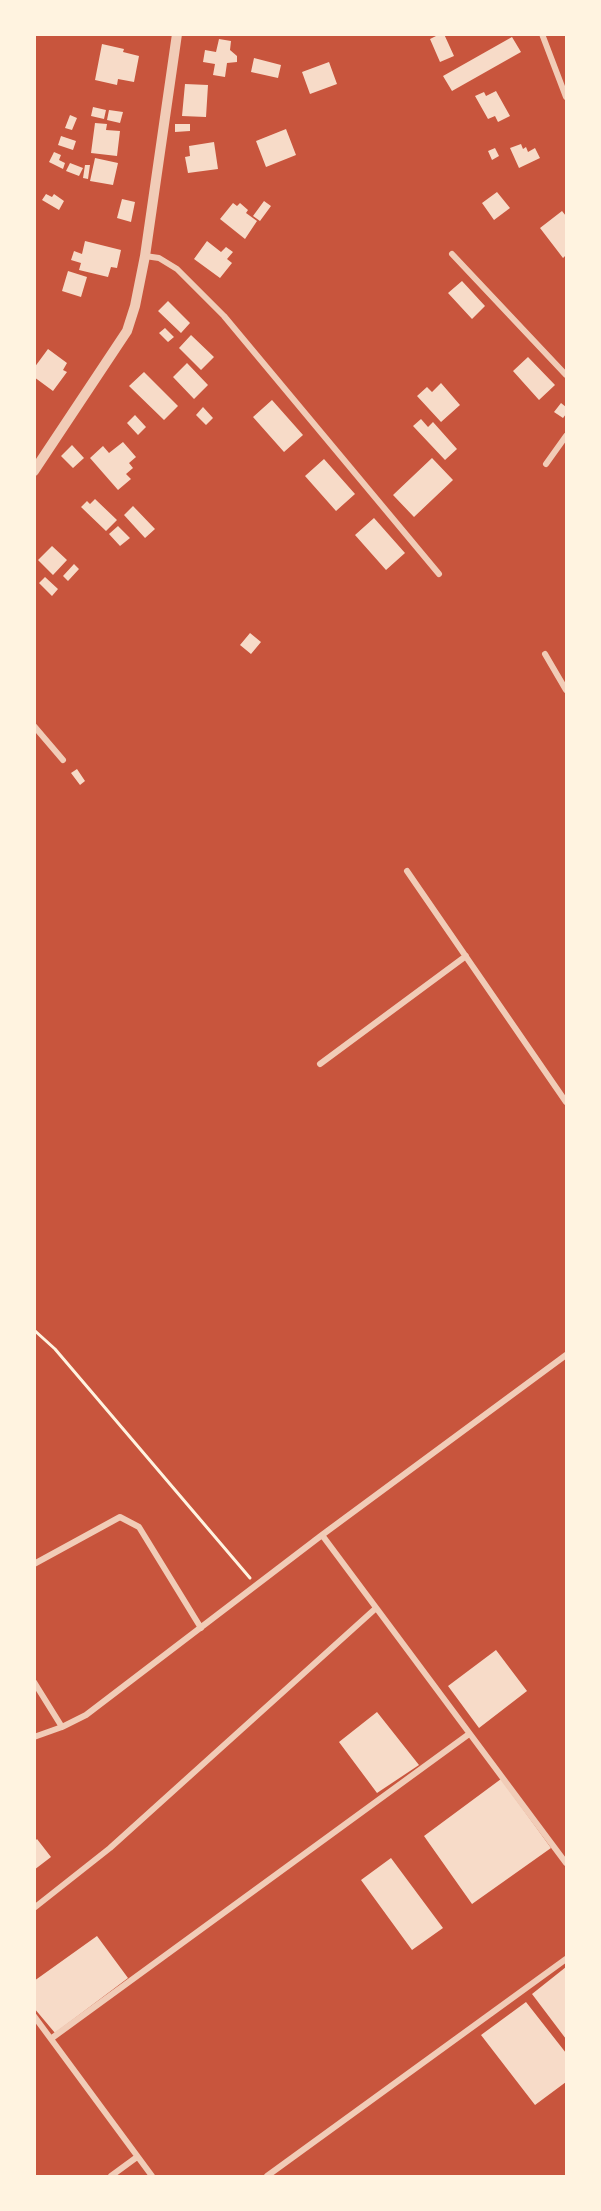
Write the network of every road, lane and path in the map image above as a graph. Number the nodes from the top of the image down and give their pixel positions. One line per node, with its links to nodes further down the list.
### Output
1 (177, 34): 5 (street)
2 (542, 34): 3 (street)
3 (567, 97)
4 (452, 254): 6 (street)
5 (145, 256): 9 (street); 10 (street)
6 (567, 375)
7 (567, 436): 8 (street)
8 (546, 464)
9 (34, 471)
10 (439, 574)
11 (545, 654): 12 (street)
12 (567, 690)
13 (34, 726): 14 (street)
14 (63, 760)
15 (407, 872): 16 (street)
16 (466, 956): 17 (street); 18 (street)
17 (320, 1064)
18 (567, 1102)
19 (34, 1330): 23 (path)
20 (567, 1355): 21 (street)
21 (322, 1535): 23 (street); 24 (street)
22 (34, 1564): 25 (street)
23 (257, 1586): 25 (street)
24 (375, 1609): 28 (street); 31 (street)
25 (201, 1628): 27 (street)
26 (34, 1682): 27 (street)
27 (62, 1727): 29 (street)
28 (469, 1734): 30 (street); 34 (street)
29 (34, 1737)
30 (567, 1863)
31 (34, 1908)
32 (567, 1959): 38 (street)
33 (34, 2016): 34 (street)
34 (52, 2038): 35 (street)
35 (137, 2157): 36 (street); 37 (street)
36 (111, 2176)
37 (152, 2176)
38 (267, 2176)

